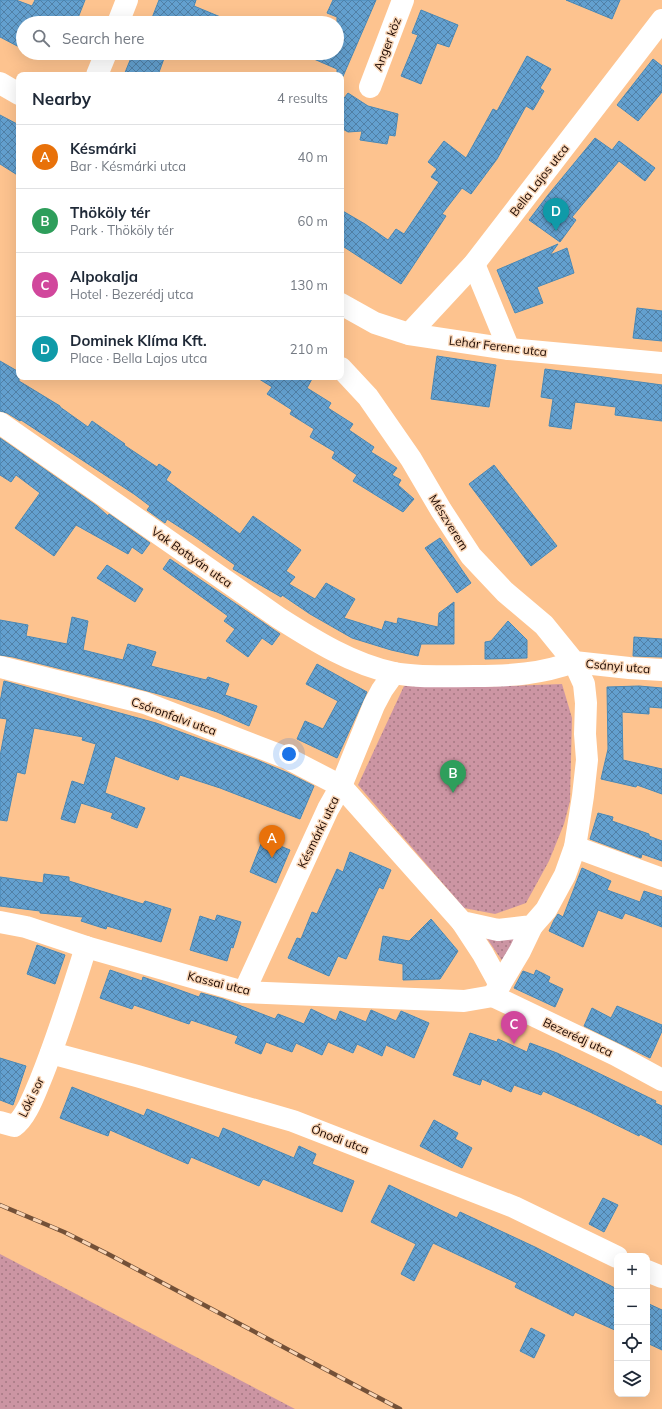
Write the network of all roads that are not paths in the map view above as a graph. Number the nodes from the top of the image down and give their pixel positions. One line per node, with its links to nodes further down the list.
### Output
1 (127, 0): 3 (street)
2 (404, 0): 8 (street, Anger köz)
3 (121, 16)
4 (662, 20): 10 (street, Bella Lajos utca)
5 (103, 60): 6 (street)
6 (98, 72)
7 (0, 83): 9 (street)
8 (370, 87)
9 (16, 92)
10 (474, 264): 12 (street, Bella Lajos utca); 13 (street)
11 (344, 306): 12 (street, Lehár Ferenc utca)
12 (409, 334): 13 (street, Lehár Ferenc utca)
13 (509, 349): 14 (street, Lehár Ferenc utca)
14 (662, 363)
15 (344, 371): 17 (street, Mészverem)
16 (0, 424): 20 (street, Vak Bottyán utca)
17 (574, 662): 19 (street, Csányi utca); 20 (street, Vak Bottyán utca); 22 (street, Mészverem)
18 (0, 667): 21 (street, Csóronfalvi utca)
19 (662, 670)
20 (394, 673): 21 (street, Késmárki utca)
21 (341, 786): 25 (street); 29 (street, Késmárki utca)
22 (575, 847): 23 (street); 26 (street, Mészverem)
23 (662, 879)
24 (0, 922): 27 (street, Kassai utca)
25 (462, 922): 26 (street); 28 (street)
26 (532, 926): 28 (street, Mészverem)
27 (86, 947): 29 (street, Kassai utca); 30 (street, Lóki sor)
28 (497, 991): 29 (street, Kassai utca); 31 (street, Bezerédj utca)
29 (244, 992)
30 (51, 1053): 32 (street, Lóki sor); 33 (street, Ónodi utca)
31 (662, 1080)
32 (0, 1122)
33 (614, 1256)
34 (650, 1272): 35 (street)
35 (662, 1277)

